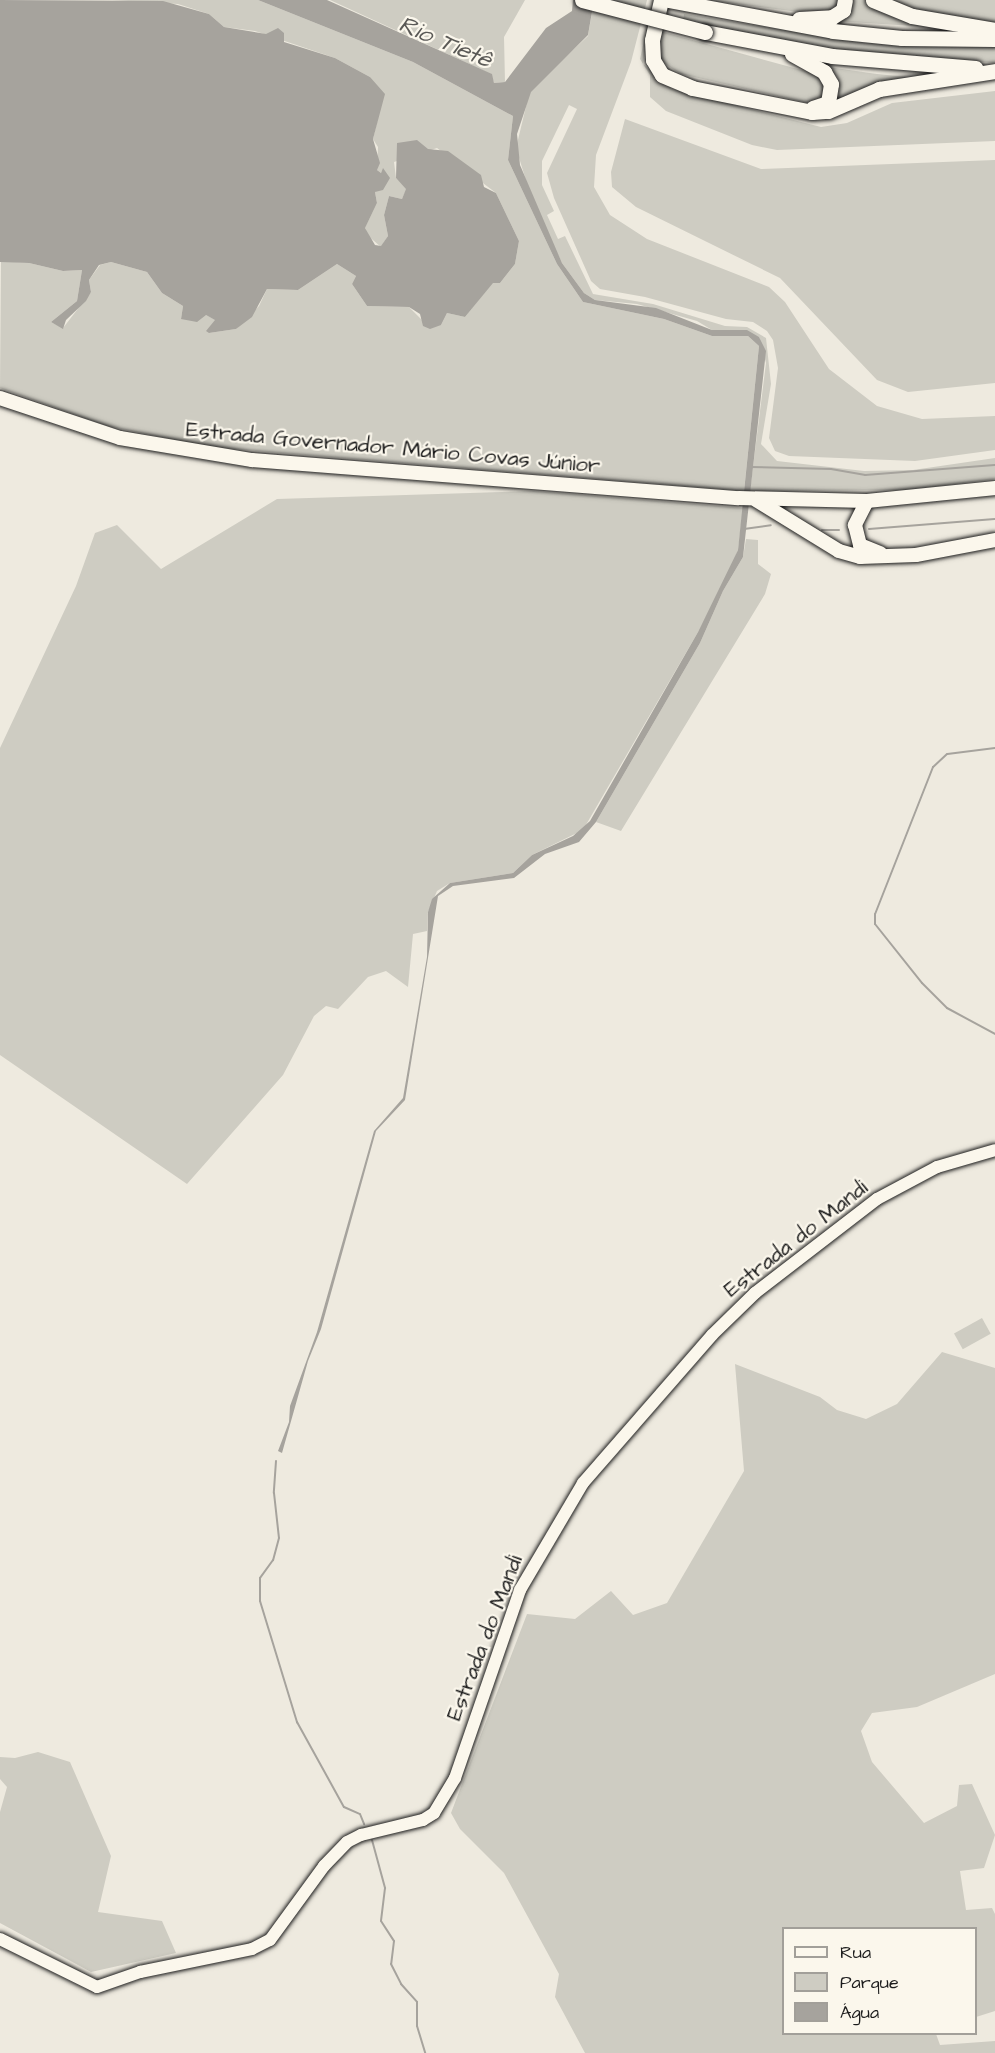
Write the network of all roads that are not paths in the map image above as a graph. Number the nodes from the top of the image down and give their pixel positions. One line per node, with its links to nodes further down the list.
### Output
1 (582, 0): 9 (highway, bridge)
2 (661, 0): 11 (highway)
3 (668, 0): 6 (highway)
4 (845, 0): 6 (highway)
5 (873, 0): 7 (highway)
6 (766, 21): 8 (highway)
7 (995, 30)
8 (995, 39)
9 (782, 48): 10 (highway); 11 (highway)
10 (995, 70): 11 (highway)
11 (797, 108)
12 (0, 398): 14 (highway, Estrada Governador Mário Covas Júnior)
13 (995, 488): 15 (highway, Estrada Governador Mário Covas Júnior)
14 (748, 498): 15 (highway, Estrada Governador Mário Covas Júnior); 17 (highway, Estrada Governador Mário Covas Júnior)
15 (867, 501): 17 (highway)
16 (995, 540): 17 (highway, Estrada Governador Mário Covas Júnior)
17 (891, 555)
18 (995, 1150): 19 (main road, Estrada do Mandi)
19 (0, 1939)

